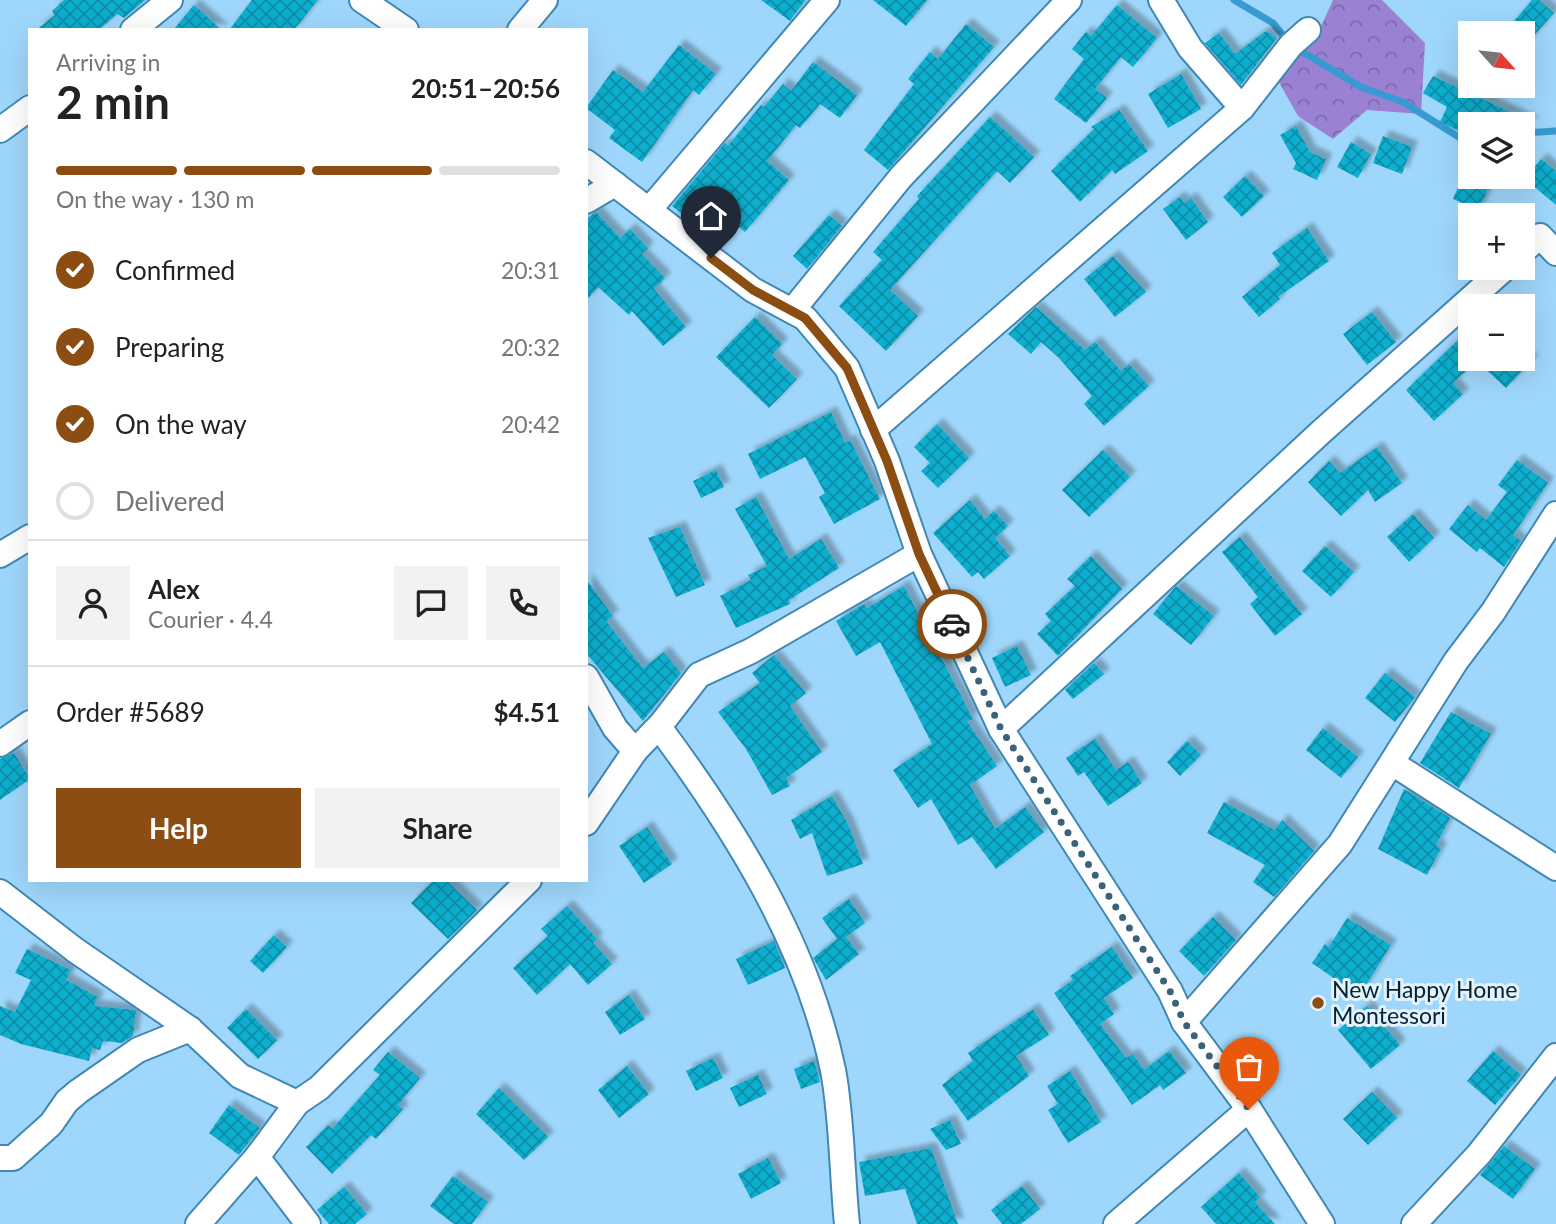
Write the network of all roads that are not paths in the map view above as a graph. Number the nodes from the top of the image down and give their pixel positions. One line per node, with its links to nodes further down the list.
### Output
1 (170, 0): 7 (street)
2 (362, 0): 8 (street)
3 (545, 0): 9 (street)
4 (827, 0): 17 (street)
5 (1069, 0): 21 (street)
6 (1161, 0): 11 (street)
7 (135, 28)
8 (403, 28)
9 (522, 28)
10 (1308, 30): 11 (street)
11 (1242, 108): 22 (street)
12 (28, 109): 13 (street)
13 (0, 130)
14 (588, 164): 15 (street)
15 (615, 184): 16 (street); 17 (street)
16 (588, 200)
17 (649, 210): 21 (street)
18 (1535, 241): 19 (street)
19 (1556, 253)
20 (1491, 280): 30 (street)
21 (792, 312): 22 (street)
22 (873, 430): 25 (street)
23 (1556, 514): 33 (street)
24 (28, 538): 26 (street)
25 (919, 554): 29 (street); 30 (street)
26 (0, 555)
27 (588, 681): 32 (street)
28 (28, 724): 31 (street)
29 (659, 727): 32 (street); 47 (street)
30 (1001, 729): 38 (street)
31 (0, 744)
32 (635, 751): 34 (street)
33 (1392, 763): 35 (street); 38 (street)
34 (588, 819)
35 (1556, 867)
36 (527, 882): 41 (street)
37 (0, 892): 39 (street)
38 (1184, 1022): 42 (street)
39 (190, 1030): 41 (street); 44 (street)
40 (1556, 1056): 50 (street)
41 (297, 1103): 43 (street)
42 (1249, 1109): 48 (street); 49 (street)
43 (257, 1157): 45 (street); 46 (street)
44 (0, 1158)
45 (198, 1224)
46 (309, 1224)
47 (847, 1224)
48 (1116, 1224)
49 (1322, 1224)
50 (1414, 1224)

